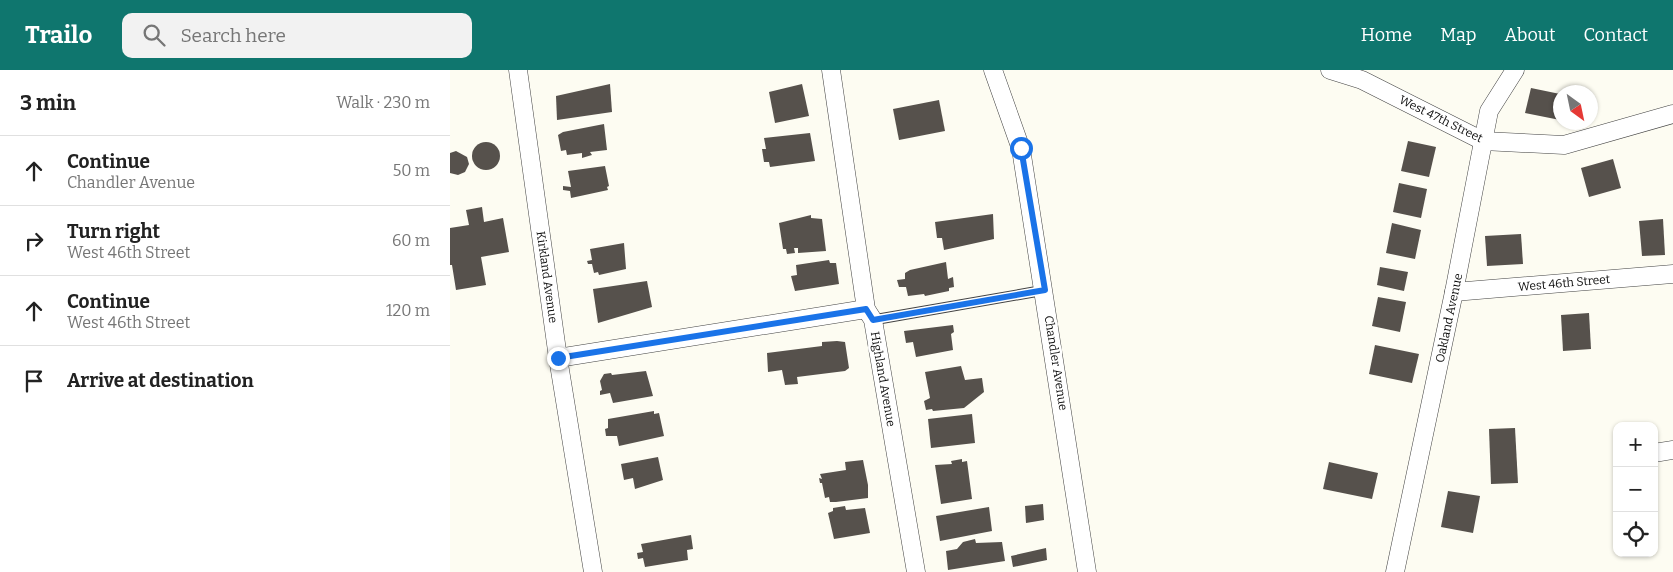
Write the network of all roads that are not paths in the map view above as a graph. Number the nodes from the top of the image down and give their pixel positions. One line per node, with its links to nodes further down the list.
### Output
1 (518, 70): 12 (street, Kirkland Avenue)
2 (831, 70): 11 (street, Highland Avenue)
3 (993, 70): 9 (street, Chandler Avenue)
4 (1330, 70): 7 (street, West 47th Street)
5 (1515, 70): 7 (street, Oakland Avenue)
6 (1673, 114): 7 (street, West 47th Street)
7 (1483, 141): 10 (street, Oakland Avenue)
8 (1673, 274): 10 (street, West 46th Street)
9 (1045, 290): 11 (lane); 17 (street, Chandler Avenue)
10 (1454, 292): 18 (street, Oakland Avenue)
11 (869, 314): 12 (street); 16 (street, Highland Avenue)
12 (558, 358): 15 (street, Kirkland Avenue)
13 (1673, 450): 14 (street)
14 (1658, 452)
15 (593, 572)
16 (916, 572)
17 (1087, 572)
18 (1395, 572)

